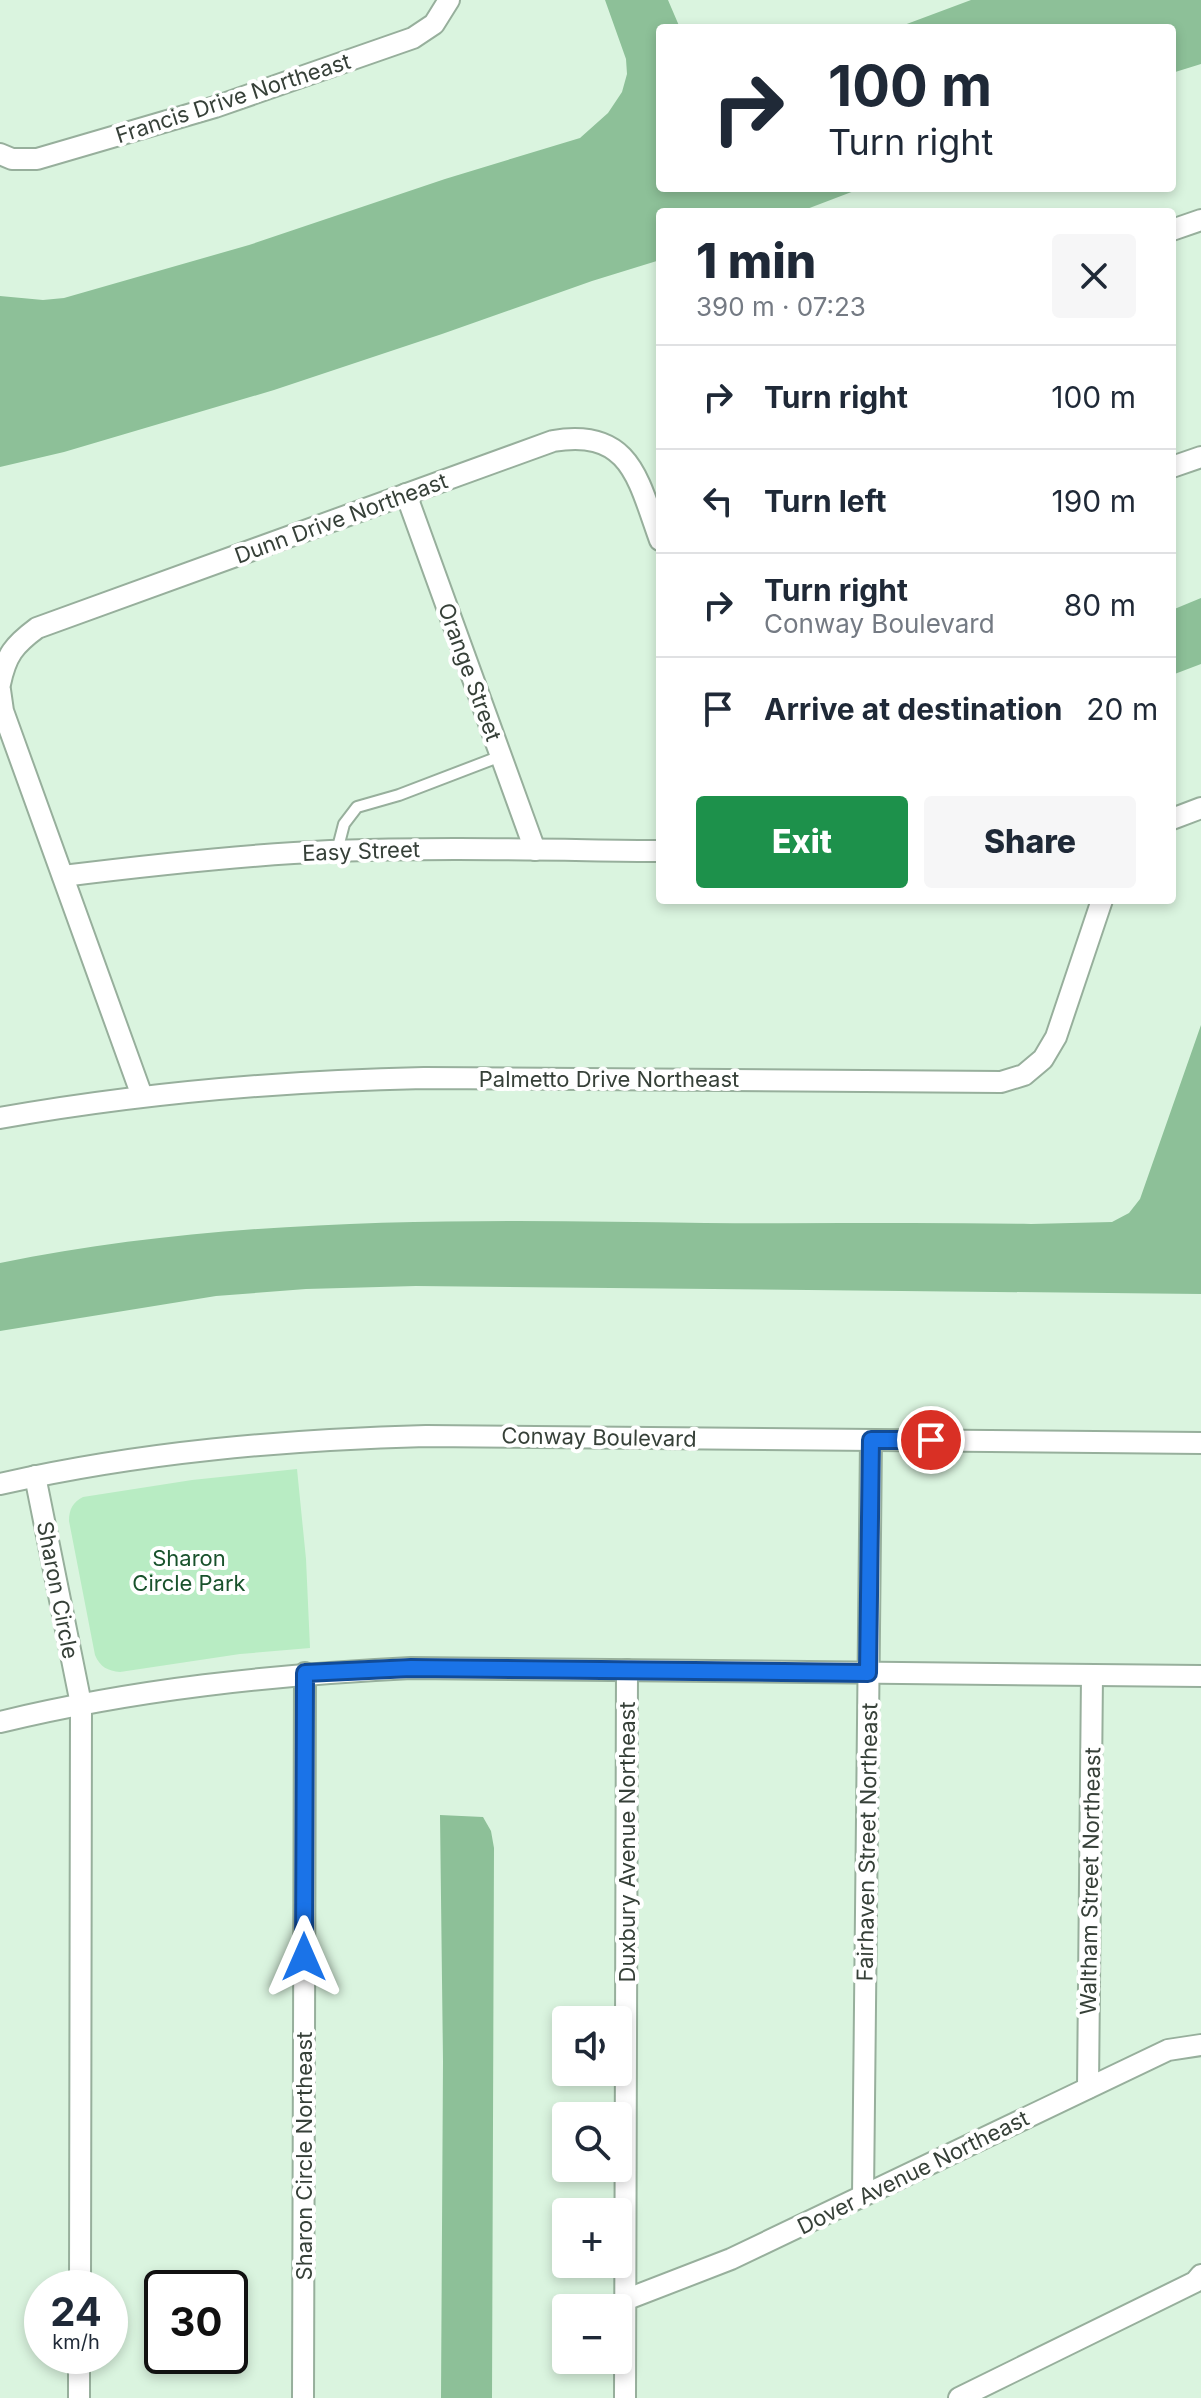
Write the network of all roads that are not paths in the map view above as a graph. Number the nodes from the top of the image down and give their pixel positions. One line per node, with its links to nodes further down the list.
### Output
1 (449, 0): 2 (street, Francis Drive Northeast)
2 (0, 154)
3 (1201, 220): 4 (street)
4 (1176, 229)
5 (1201, 457): 6 (street)
6 (1176, 466)
7 (406, 494): 8 (street, Dunn Drive Northeast); 9 (street, Dunn Drive Northeast); 10 (street, Orange Street)
8 (656, 529)
9 (0, 687): 16 (street, Dunn Drive Northeast)
10 (501, 756): 13 (street, Orange Street); 14 (lane)
11 (1201, 808): 12 (street)
12 (1176, 817)
13 (535, 850): 14 (street, Easy Street); 15 (street, Easy Street)
14 (337, 851): 16 (street, Easy Street)
15 (656, 851)
16 (63, 876): 18 (street, Dunn Drive Northeast)
17 (1101, 904): 18 (street, Palmetto Drive Northeast)
18 (142, 1096): 19 (street, Palmetto Drive Northeast)
19 (0, 1118)
20 (871, 1440): 21 (street, Conway Boulevard); 22 (street, Conway Boulevard); 26 (street, Fairhaven Street Northeast)
21 (1201, 1443)
22 (35, 1476): 23 (street, Conway Boulevard); 29 (street, Sharon Circle)
23 (0, 1484)
24 (627, 1670): 25 (street); 26 (street); 36 (street, Duxbury Avenue Northeast)
25 (305, 1673): 29 (street); 41 (street, Sharon Circle Northeast)
26 (868, 1673): 27 (street); 33 (street, Fairhaven Street Northeast)
27 (1092, 1675): 28 (street); 32 (street, Waltham Street Northeast)
28 (1201, 1676)
29 (81, 1704): 30 (street); 34 (street)
30 (0, 1722)
31 (1201, 2045): 32 (street, Dover Avenue Northeast)
32 (1088, 2088): 33 (street, Dover Avenue Northeast)
33 (863, 2196): 37 (street, Dover Avenue Northeast)
34 (80, 2270)
35 (1201, 2275): 43 (street)
36 (625, 2294)
37 (632, 2297)
38 (79, 2374): 40 (street)
39 (625, 2374): 42 (street, Duxbury Avenue Northeast)
40 (79, 2398)
41 (303, 2398)
42 (625, 2398)
43 (959, 2398)

